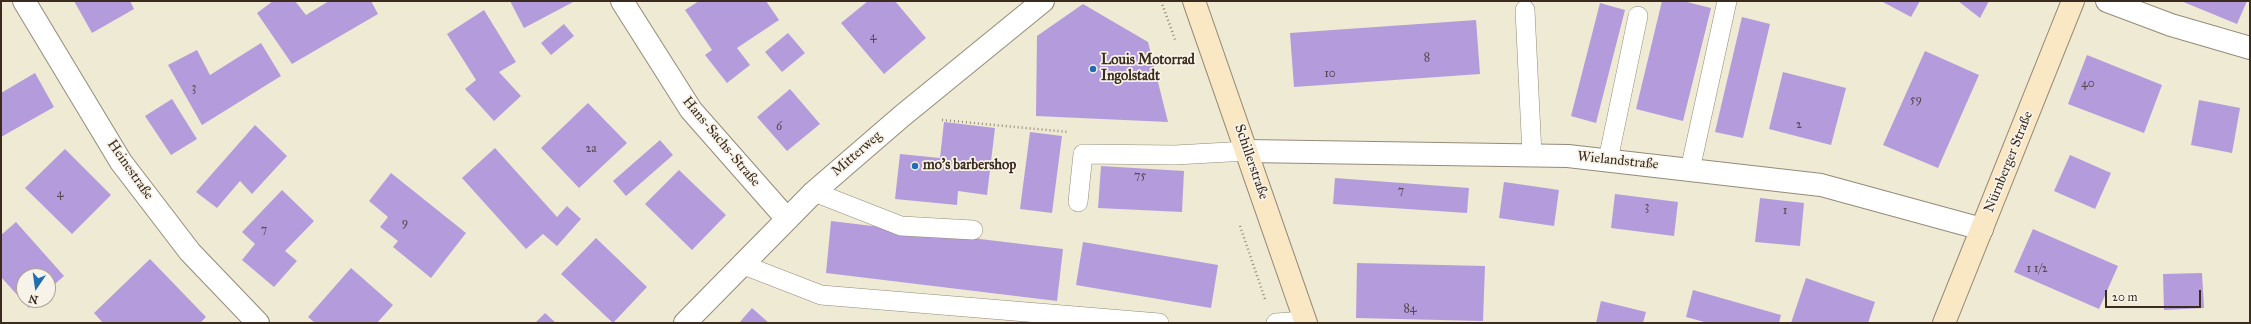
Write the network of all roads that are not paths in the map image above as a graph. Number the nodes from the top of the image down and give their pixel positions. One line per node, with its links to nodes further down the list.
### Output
1 (24, 1): 23 (street, Heinestraße)
2 (622, 1): 17 (street, Hans-Sachs-Straße)
3 (1043, 1): 15 (street, Mitterweg)
4 (1194, 1): 11 (street, Schillerstraße)
5 (1727, 1): 14 (lane)
6 (2073, 1): 18 (street, Nürnberger Straße)
7 (2107, 1): 10 (street)
8 (1525, 10): 12 (lane)
9 (1638, 16): 13 (lane)
10 (2250, 48)
11 (1247, 151): 12 (street, Wielandstraße); 16 (lane); 21 (street, Schillerstraße)
12 (1532, 155): 13 (street, Wielandstraße)
13 (1608, 160): 14 (street, Wielandstraße)
14 (1690, 170): 18 (street, Wielandstraße)
15 (814, 192): 17 (street, Mitterweg); 19 (lane)
16 (1078, 202)
17 (787, 219): 20 (street, Mitterweg)
18 (1982, 229): 22 (street, Nürnberger Straße)
19 (973, 230)
20 (741, 264): 24 (street, Mitterweg); 25 (lane)
21 (1306, 322): 26 (lane)
22 (1947, 322)
23 (258, 323)
24 (685, 323)
25 (1159, 323)
26 (1276, 323)

